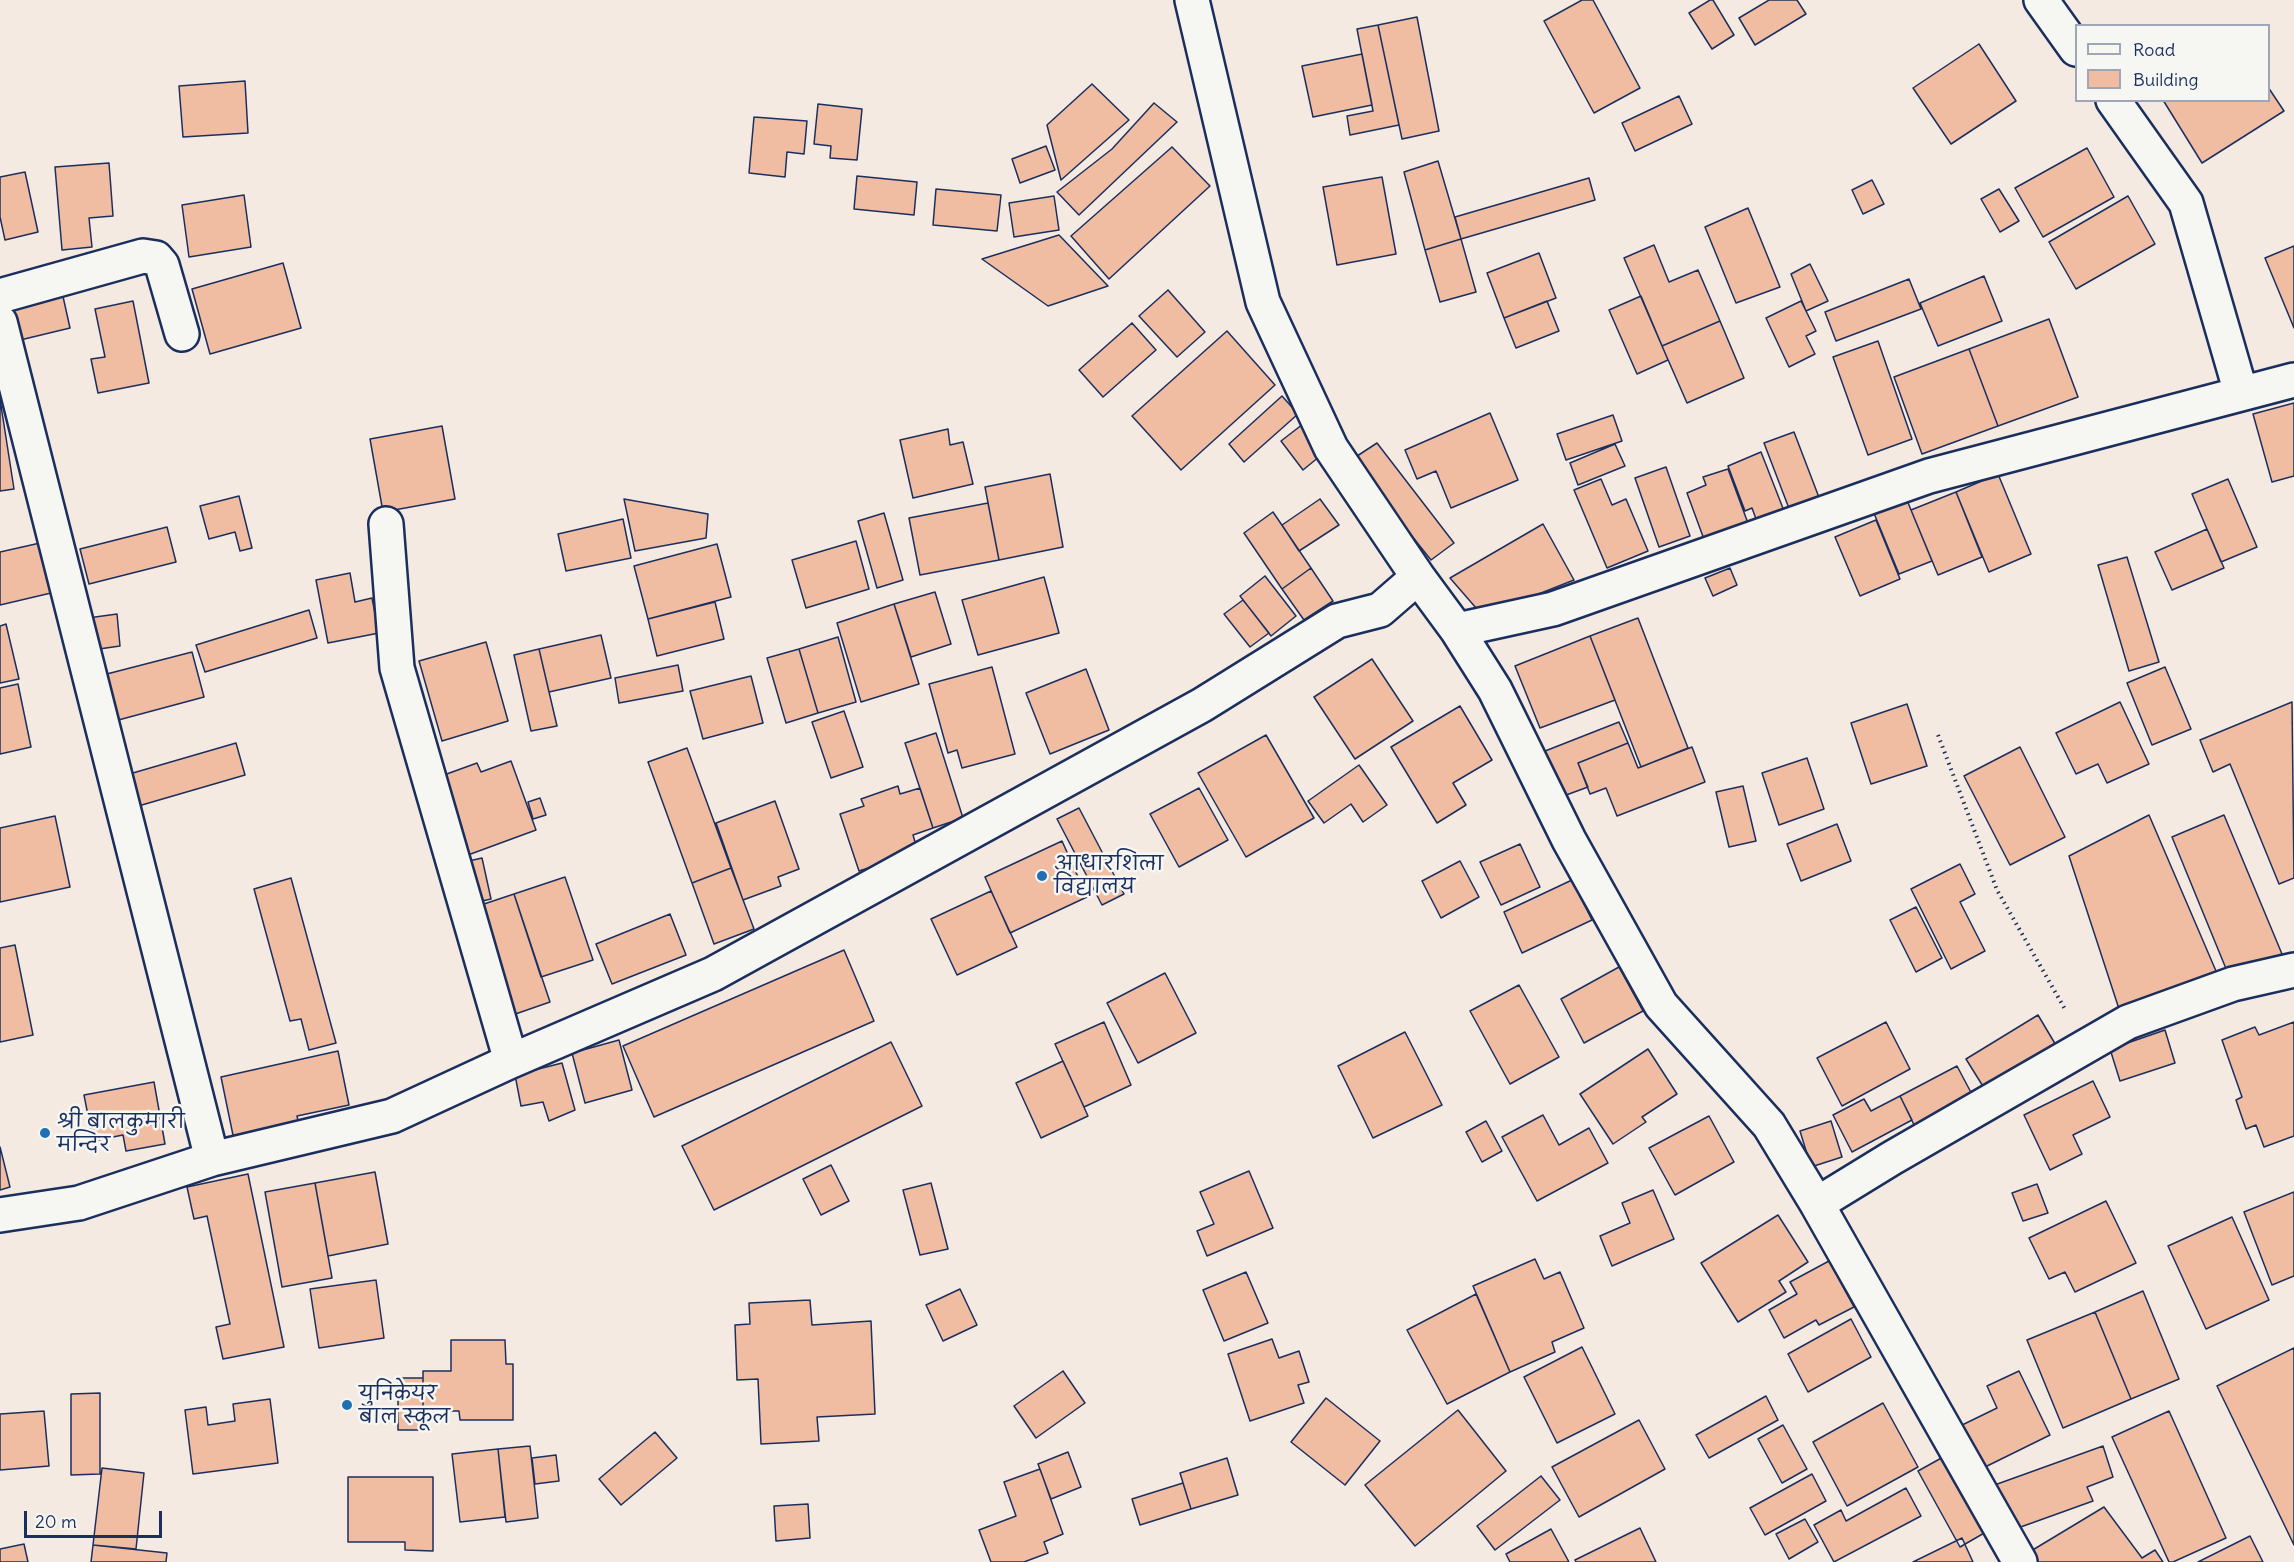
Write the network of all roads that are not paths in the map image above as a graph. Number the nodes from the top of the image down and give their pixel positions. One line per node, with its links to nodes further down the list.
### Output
1 (1192, 0): 11 (street)
2 (2041, 0): 3 (street)
3 (2075, 48)
4 (2114, 102): 9 (street)
5 (0, 296): 7 (street)
6 (0, 322): 15 (street)
7 (182, 334)
8 (2294, 380): 9 (street)
9 (2241, 393): 12 (street)
10 (386, 524): 14 (street)
11 (1418, 577): 12 (street); 14 (street)
12 (1457, 630): 16 (street)
13 (2294, 970): 16 (street)
14 (511, 1061): 15 (street)
15 (212, 1159): 17 (street)
16 (1817, 1204): 18 (street)
17 (0, 1215)
18 (2019, 1562)

